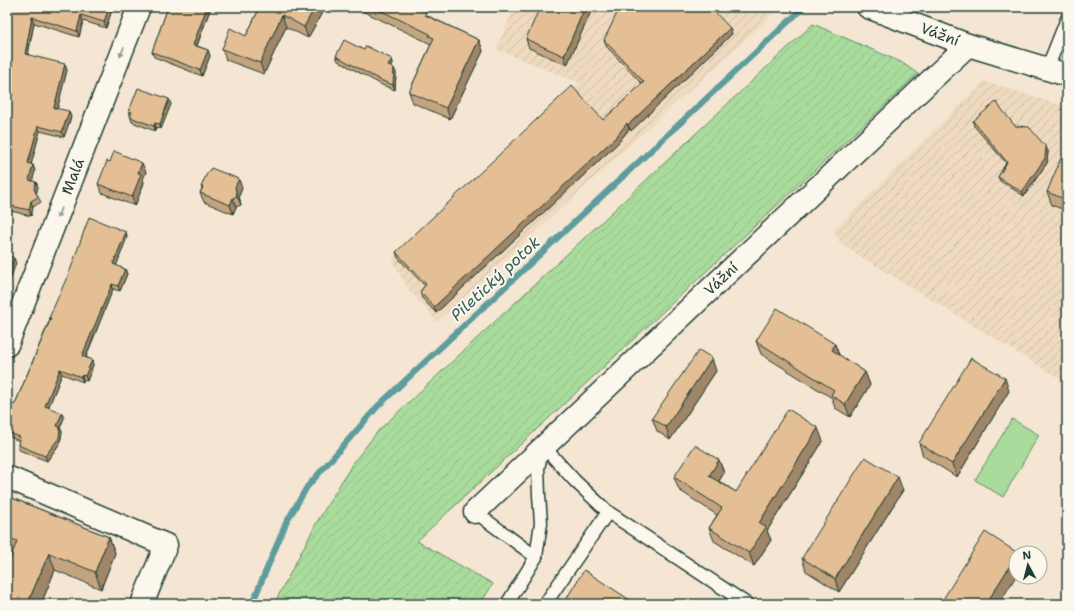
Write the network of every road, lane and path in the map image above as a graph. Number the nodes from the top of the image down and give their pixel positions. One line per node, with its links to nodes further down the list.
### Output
1 (868, 7): 4 (street, Vážní)
2 (137, 12): 6 (street, Malá, one-way to 6)
3 (1067, 20): 5 (lane)
4 (968, 45): 5 (street, Vážní); 7 (street, Vážní)
5 (1057, 72)
6 (7, 346)
7 (544, 447): 9 (street, Vážní); 10 (lane); 11 (lane)
8 (7, 477): 12 (street)
9 (475, 512): 11 (lane)
10 (608, 512): 14 (lane); 15 (lane)
11 (536, 557): 13 (lane)
12 (142, 604)
13 (507, 604)
14 (545, 604)
15 (748, 604)

